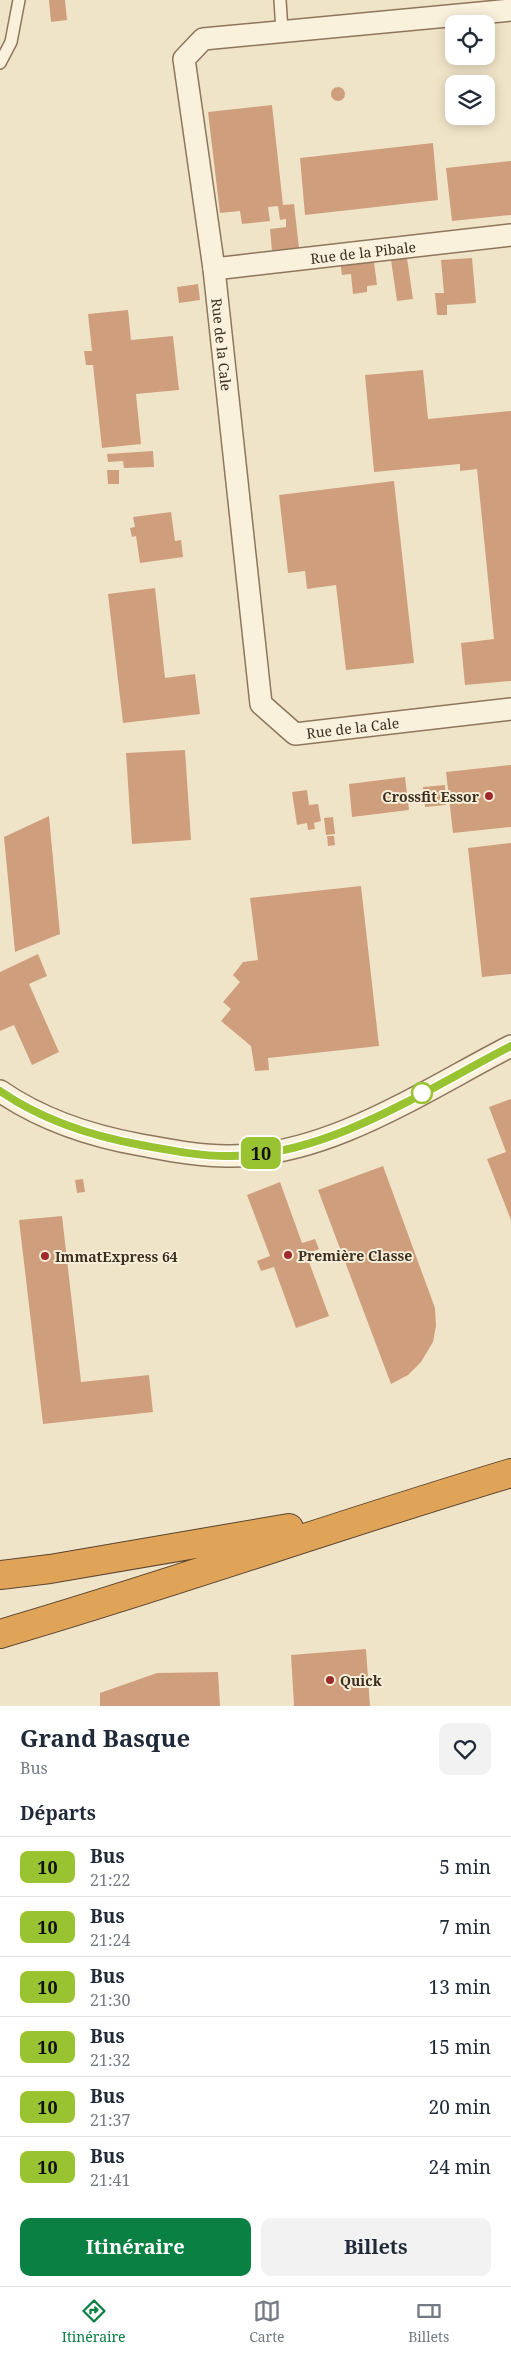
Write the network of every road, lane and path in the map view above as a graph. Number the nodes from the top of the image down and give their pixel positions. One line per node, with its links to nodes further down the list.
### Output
1 (20, 0): 5 (lane)
2 (280, 0): 4 (lane)
3 (511, 10): 4 (street, Rue de la Cale)
4 (282, 32): 7 (street, Rue de la Cale)
5 (0, 63)
6 (511, 235): 7 (street, Rue de la Pibale)
7 (214, 268): 8 (street, Rue de la Cale)
8 (511, 709)
9 (511, 1046): 10 (street)
10 (0, 1091)
11 (511, 1473): 12 (highway)
12 (382, 1512): 13 (highway); 14 (highway)
13 (0, 1575)
14 (85, 1609): 15 (highway); 16 (highway)
15 (0, 1634)
16 (0, 1648)

